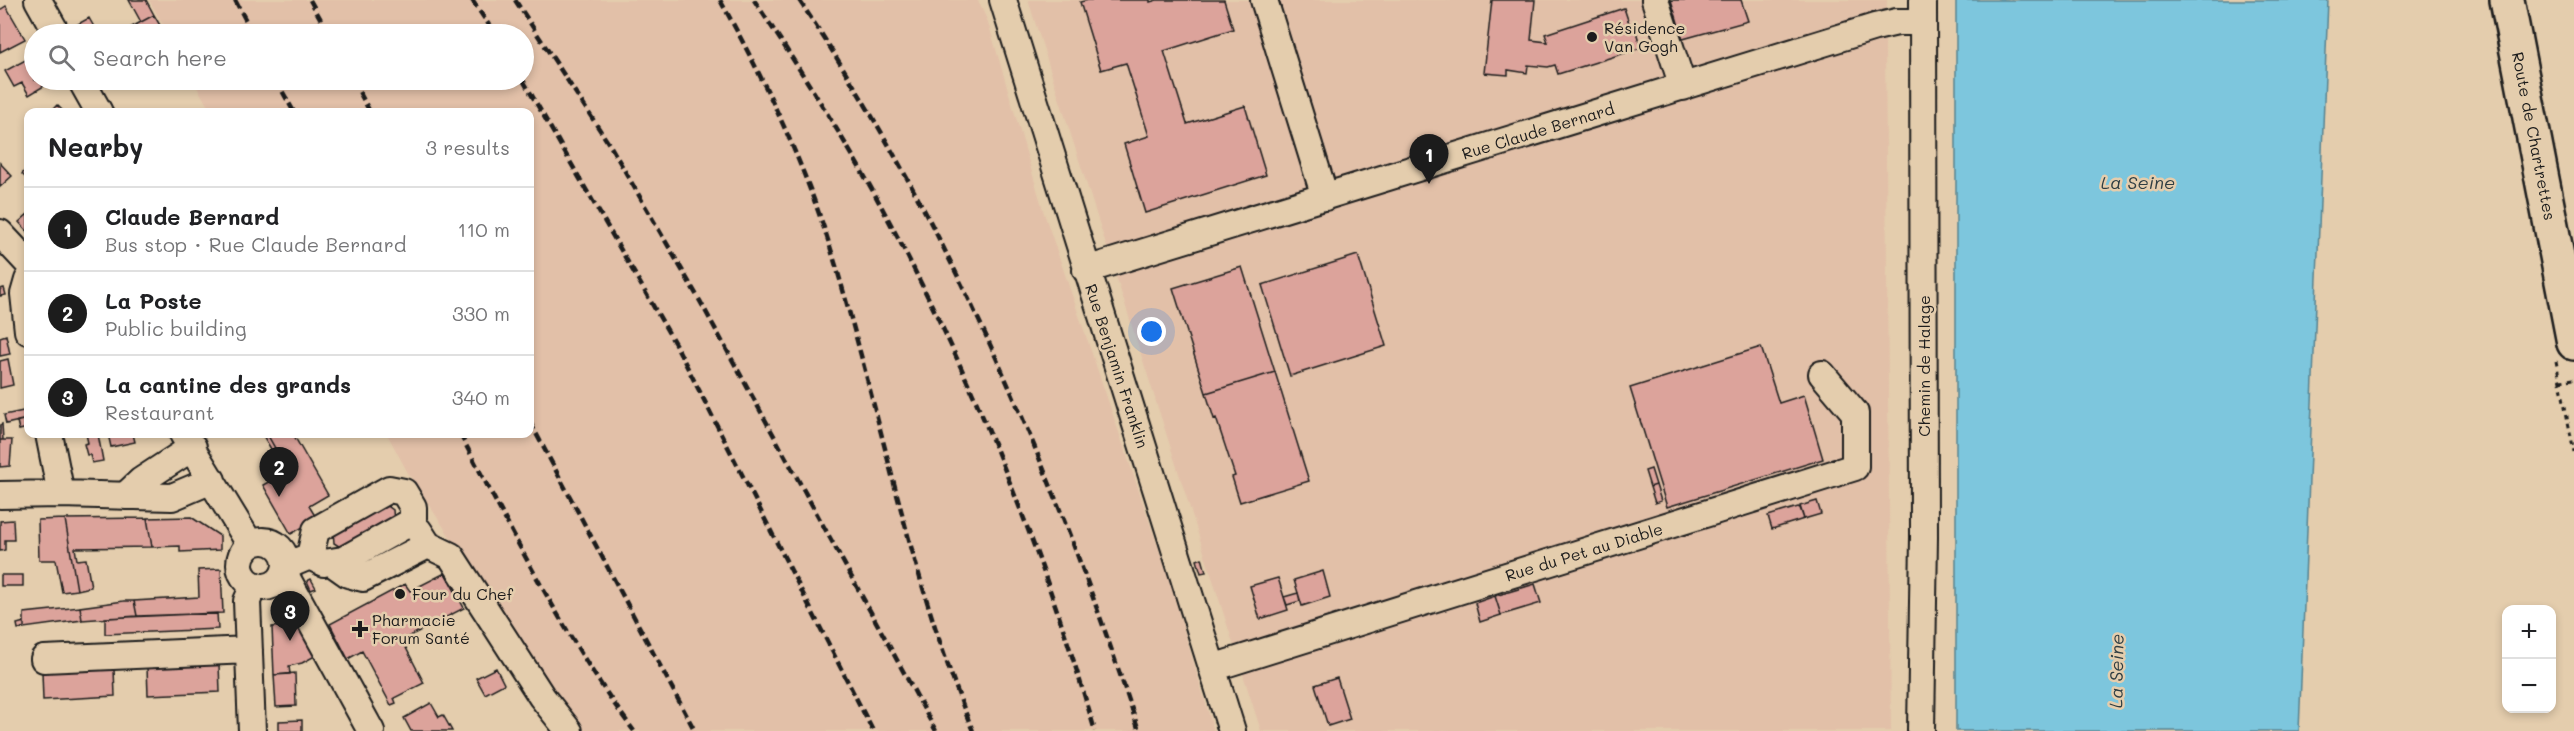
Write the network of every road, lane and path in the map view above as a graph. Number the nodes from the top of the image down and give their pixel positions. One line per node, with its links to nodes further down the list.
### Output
1 (38, 0): 7 (street)
2 (1003, 0): 14 (street, Rue Benjamin Franklin)
3 (1264, 0): 11 (street)
4 (1655, 0): 8 (street)
5 (2507, 0): 15 (main road, Route de Chartrettes)
6 (1923, 11): 8 (street, Rue Claude Bernard); 38 (street, Chemin de Halage)
7 (51, 24)
8 (1683, 87): 11 (street, Rue Claude Bernard)
9 (87, 90): 10 (street)
10 (97, 108)
11 (1324, 197): 14 (street, Rue Claude Bernard)
12 (0, 233): 13 (street)
13 (24, 259)
14 (1086, 270): 33 (street, Rue Benjamin Franklin)
15 (2574, 343)
16 (1822, 374): 33 (street, Rue du Pet au Diable)
17 (2574, 379): 18 (path)
18 (2560, 381)
19 (50, 438): 22 (street)
20 (188, 440): 21 (street); 24 (street)
21 (212, 480): 24 (street); 26 (street)
22 (60, 494): 23 (street); 24 (street)
23 (0, 495)
24 (125, 496)
25 (413, 521): 27 (street); 28 (street); 28 (street)
26 (250, 544): 29 (street); 30 (street)
27 (428, 545): 28 (street); 36 (street)
28 (320, 559): 29 (street)
29 (285, 569): 30 (street); 35 (street)
30 (254, 585): 31 (street)
31 (249, 650): 32 (street); 34 (street)
32 (44, 659)
33 (1212, 668): 37 (street, Rue Benjamin Franklin)
34 (252, 731)
35 (371, 731)
36 (569, 731)
37 (1232, 731)
38 (1921, 731)

